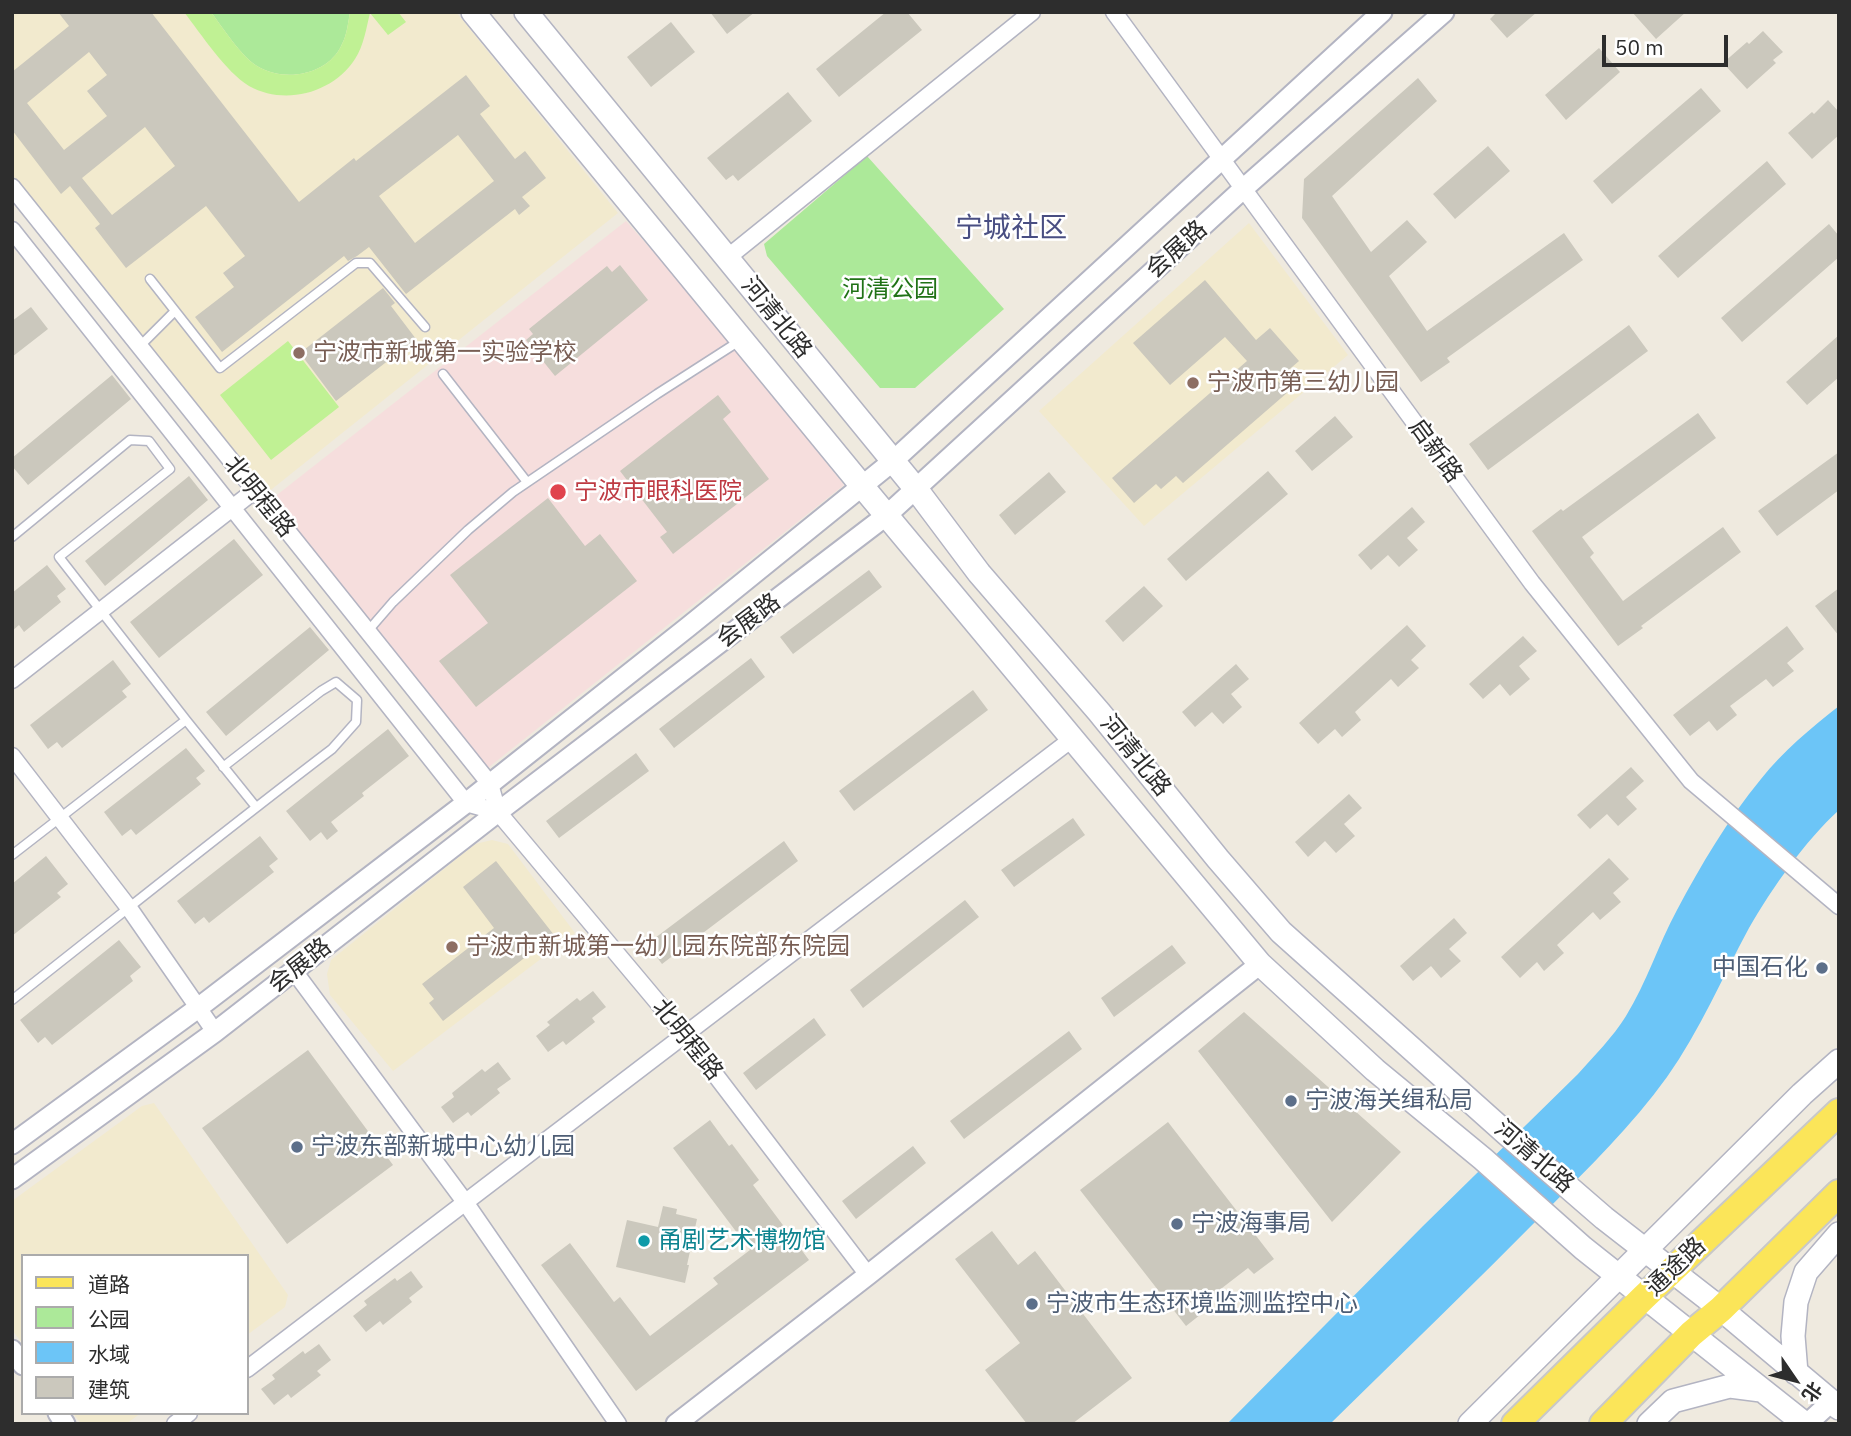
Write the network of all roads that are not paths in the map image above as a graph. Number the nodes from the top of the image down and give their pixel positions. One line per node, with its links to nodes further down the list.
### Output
1 (473, 12): 15 (main road, 河清北路)
2 (526, 12): 11 (main road, 河清北路)
3 (1032, 12): 11 (street)
4 (1114, 12): 7 (street, 启新路)
5 (1382, 12): 7 (street, 会展路)
6 (1444, 12): 9 (street, 会展路)
7 (1222, 160): 9 (street, 启新路); 18 (street, 会展路)
8 (12, 187): 16 (street, 北明程路)
9 (1243, 189): 21 (street, 会展路); 39 (street, 启新路)
10 (12, 230): 23 (street, 北明程路)
11 (727, 258): 18 (main road, 河清北路)
12 (150, 279): 13 (lane)
13 (175, 311): 14 (lane); 16 (lane)
14 (425, 327)
15 (742, 340): 19 (lane); 20 (main road, 河清北路)
16 (139, 347): 22 (street, 北明程路)
17 (443, 374): 19 (lane)
18 (893, 461): 20 (street, 会展路); 21 (main road, 河清北路)
19 (527, 482): 27 (lane)
20 (862, 486): 24 (main road, 河清北路); 33 (street, 会展路)
21 (916, 489): 24 (street, 会展路); 54 (main road, 河清北路)
22 (254, 491): 23 (street); 27 (street, 北明程路)
23 (234, 507): 26 (street); 34 (street, 北明程路)
24 (887, 515): 30 (main road, 河清北路); 36 (street, 会展路)
25 (12, 537): 26 (lane)
26 (101, 611): 28 (street); 29 (lane)
27 (367, 632): 33 (street, 北明程路)
28 (12, 680)
29 (186, 720): 32 (lane); 37 (lane)
30 (1072, 739): 41 (main road, 河清北路); 46 (street)
31 (12, 757): 37 (street)
32 (223, 767): 35 (lane); 35 (lane)
33 (490, 784): 34 (street, 会展路); 36 (street, 北明程路)
34 (466, 803): 36 (street); 44 (street, 会展路)
35 (256, 807): 40 (lane)
36 (498, 812): 42 (street, 会展路); 46 (street, 北明程路)
37 (60, 819): 38 (lane); 40 (street)
38 (12, 855)
39 (1839, 905)
40 (129, 908): 43 (lane); 44 (street)
41 (1260, 964): 56 (street); 57 (main road, 河清北路)
42 (294, 971): 45 (street, 会展路); 52 (street)
43 (12, 1000)
44 (198, 1008): 45 (street); 49 (street, 会展路)
45 (215, 1031): 50 (street, 会展路)
46 (685, 1035): 52 (street); 56 (street, 北明程路)
47 (1839, 1061): 54 (main road)
48 (1839, 1112): 55 (main road, 通途路)
49 (12, 1144)
50 (12, 1179)
51 (1839, 1193): 59 (main road)
52 (466, 1202): 61 (street); 65 (street)
53 (1839, 1234): 62 (main road)
54 (1646, 1250): 55 (main road, 河清北路); 57 (main road)
55 (1672, 1271): 58 (main road, 通途路); 59 (main road, 河清北路)
56 (868, 1275): 66 (street)
57 (1619, 1276): 58 (main road, 河清北路); 67 (main road)
58 (1644, 1297): 60 (main road, 河清北路); 68 (main road, 通途路)
59 (1721, 1309): 60 (main road); 62 (main road, 河清北路)
60 (1691, 1334): 63 (main road); 69 (main road)
61 (248, 1368)
62 (1796, 1373): 64 (main road, 河清北路)
63 (1763, 1390): 70 (main road); 71 (main road)
64 (1835, 1405): 71 (street)
65 (618, 1424)
66 (676, 1424)
67 (1470, 1424)
68 (1515, 1424)
69 (1603, 1424)
70 (1649, 1424)
71 (1806, 1424)

